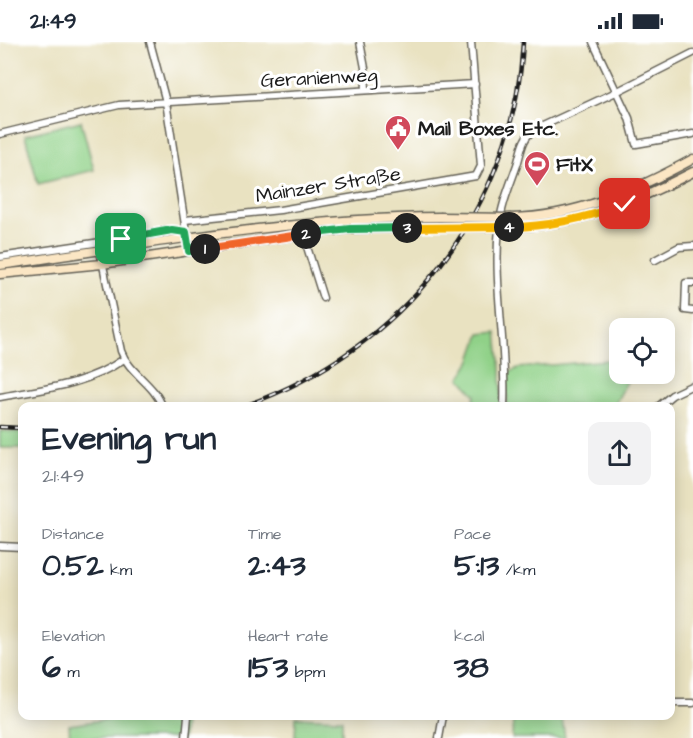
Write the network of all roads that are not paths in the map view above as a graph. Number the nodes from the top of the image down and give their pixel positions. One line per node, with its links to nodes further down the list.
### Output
1 (150, 42): 9 (street)
2 (360, 42): 7 (street)
3 (471, 42): 6 (street)
4 (593, 42): 8 (street)
5 (693, 53): 8 (street)
6 (475, 84): 7 (street, Geranienweg); 14 (street, Mainzer Straße)
7 (366, 90): 9 (street, Geranienweg)
8 (616, 92): 11 (street); 32 (street)
9 (166, 102): 10 (street, Geranienweg); 14 (street)
10 (0, 134)
11 (693, 134)
12 (693, 159): 15 (main road, Mainzer Straße, bridge)
13 (693, 172): 16 (main road, bridge)
14 (185, 220): 15 (street)
15 (187, 234): 18 (main road, Mainzer Straße); 19 (street); 20 (street, Mainzer Straße)
16 (303, 234): 19 (main road); 26 (street)
17 (693, 246): 21 (street)
18 (100, 251): 22 (street); 23 (main road, Mainzer Straße)
19 (189, 251): 22 (main road)
20 (0, 257)
21 (655, 260)
22 (102, 264): 24 (main road); 28 (street)
23 (0, 265)
24 (0, 274)
25 (693, 283): 27 (street)
26 (323, 298)
27 (693, 311)
28 (124, 359): 30 (street); 31 (street)
29 (693, 385): 33 (street)
30 (0, 397)
31 (160, 402)
32 (504, 402)
33 (664, 402)
34 (0, 546): 35 (street)
35 (18, 547)
36 (693, 703): 37 (street)
37 (675, 704)
38 (188, 720): 40 (street)
39 (442, 720): 41 (street)
40 (186, 738)
41 (439, 738)

